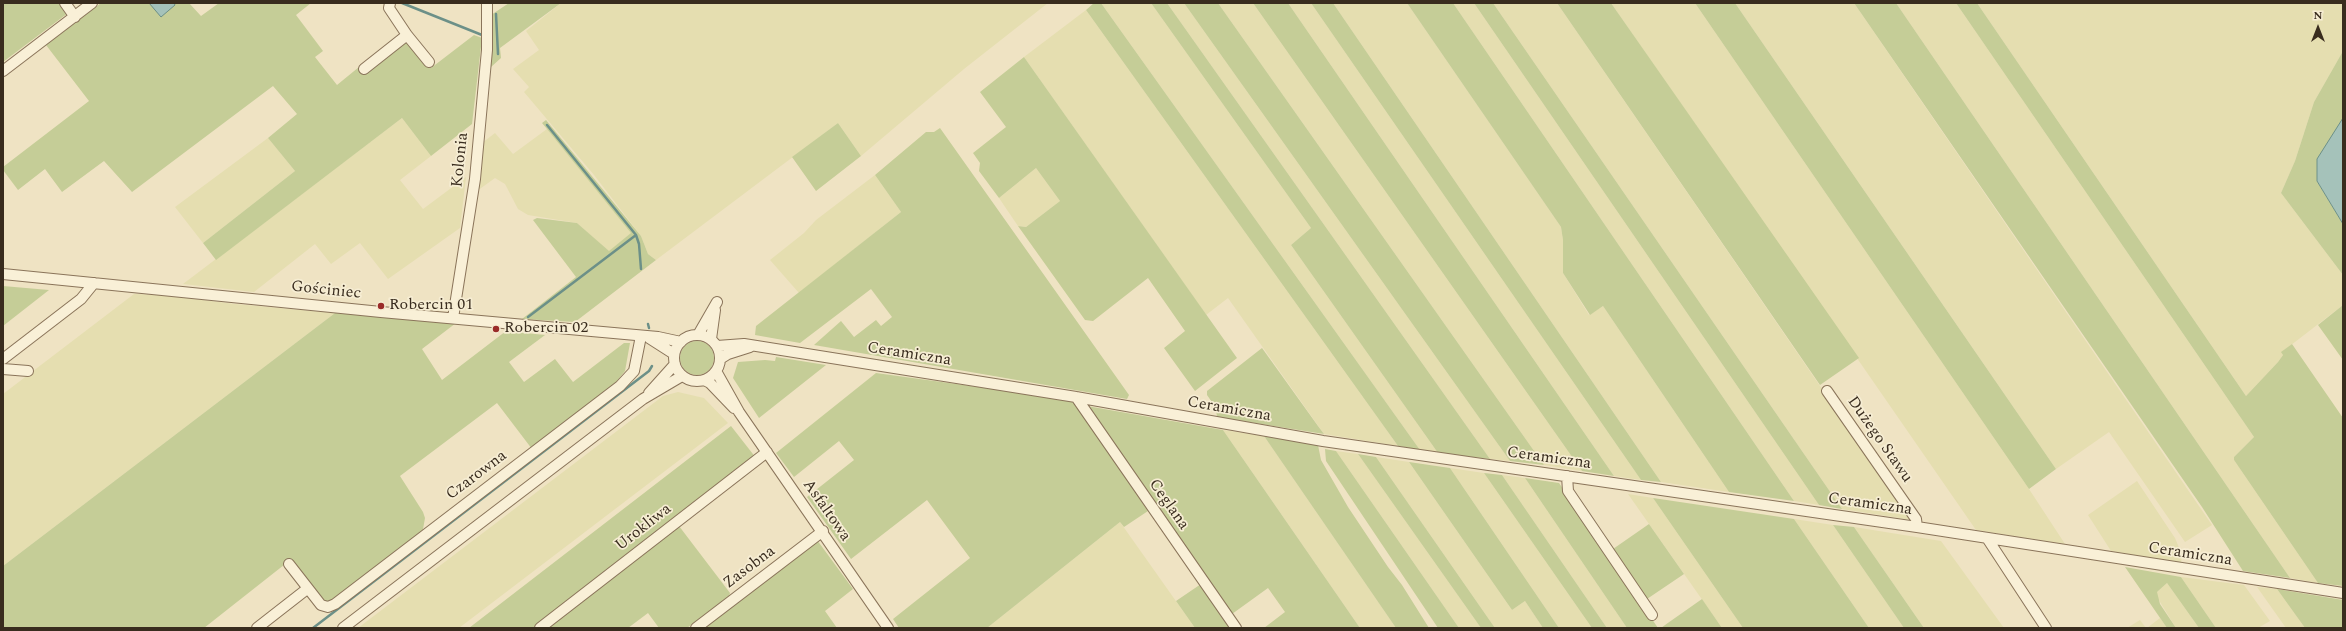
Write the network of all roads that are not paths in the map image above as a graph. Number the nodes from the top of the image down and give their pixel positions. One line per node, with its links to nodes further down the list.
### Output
1 (65, 3): 5 (street)
2 (92, 3): 5 (street)
3 (390, 3): 6 (street)
4 (487, 3): 12 (street, Kolonia)
5 (75, 17): 9 (street)
6 (407, 35): 7 (street); 8 (street)
7 (429, 62)
8 (364, 69)
9 (3, 71)
10 (3, 274): 11 (street, Gościniec)
11 (94, 283): 12 (street, Gościniec); 18 (street)
12 (453, 318): 14 (street, Gościniec)
13 (698, 335): 15 (street); 16 (street); 16 (street)
14 (643, 336): 15 (street, Gościniec); 19 (street, Gościniec); 36 (street, Czarowna)
15 (681, 342): 19 (street)
16 (714, 343): 17 (street, Ceramiczna); 20 (street)
17 (752, 346): 20 (street, Ceramiczna); 27 (street, Ceramiczna)
18 (3, 359)
19 (675, 359): 24 (street); 28 (street)
20 (720, 359): 23 (street)
21 (3, 369): 22 (street)
22 (28, 371)
23 (716, 371): 25 (street); 29 (street, Asfaltowa)
24 (682, 376): 25 (street); 28 (street)
25 (704, 380): 29 (street, Asfaltowa)
26 (1827, 390): 32 (street, Dużego Stawu)
27 (1076, 397): 31 (street, Ceramiczna); 44 (street, Ceglana)
28 (643, 399): 40 (street)
29 (739, 412): 30 (street, Asfaltowa)
30 (767, 452): 33 (street, Asfaltowa); 41 (street, Urokliwa)
31 (1567, 476): 32 (street, Ceramiczna); 38 (street)
32 (1918, 527): 34 (street, Ceramiczna)
33 (823, 532): 42 (street, Zasobna); 43 (street, Asfaltowa)
34 (1987, 538): 37 (street, Ceramiczna); 45 (street)
35 (289, 564): 36 (street, Czarowna)
36 (307, 589): 39 (street)
37 (2343, 593)
38 (1652, 615)
39 (257, 628)
40 (343, 628)
41 (540, 628)
42 (696, 628)
43 (888, 628)
44 (1236, 628)
45 (2046, 628)

